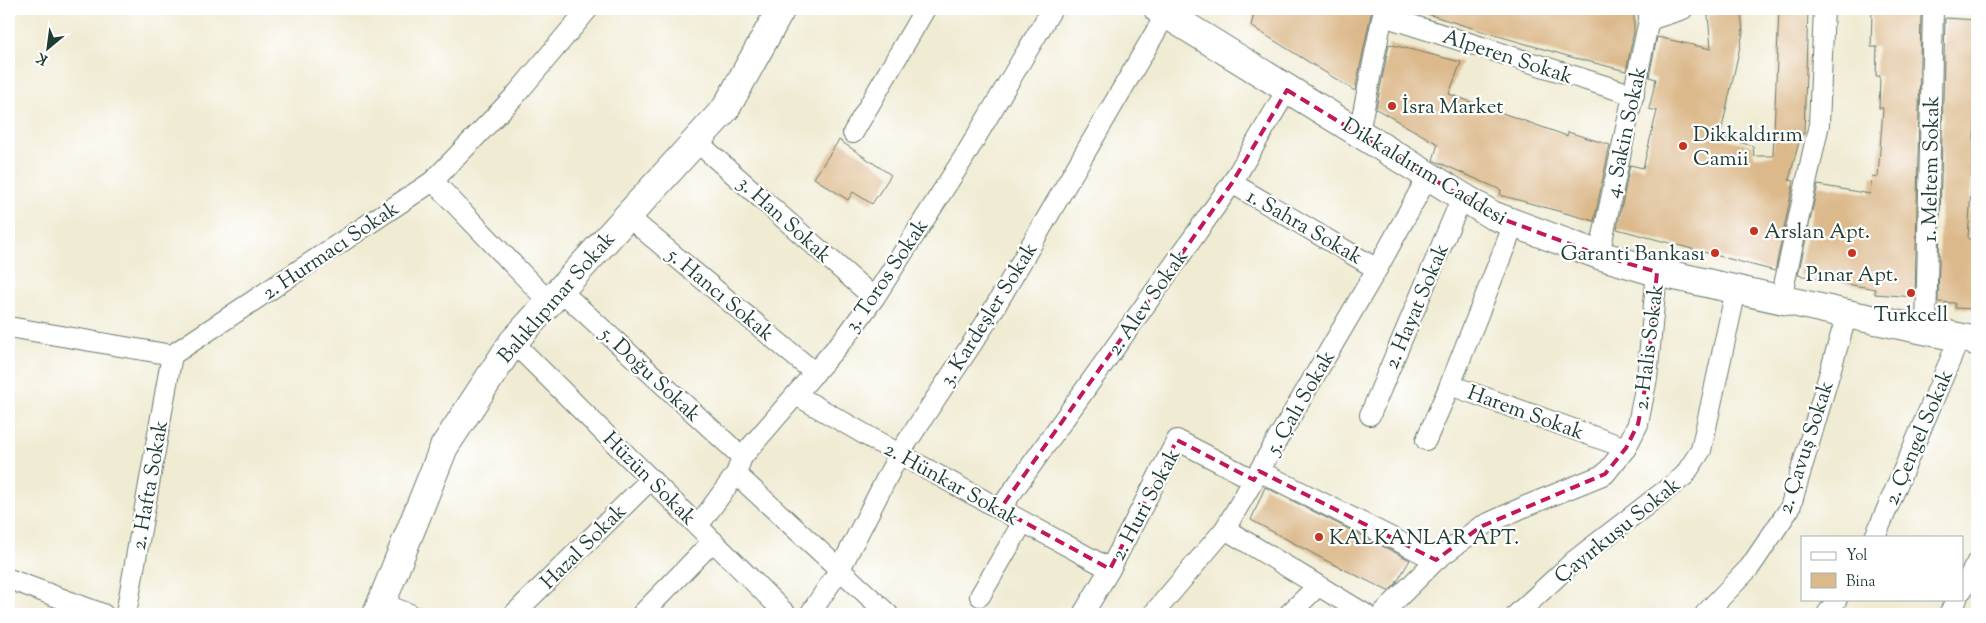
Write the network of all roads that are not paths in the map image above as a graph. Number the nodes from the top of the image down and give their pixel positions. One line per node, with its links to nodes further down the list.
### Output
1 (588, 9): 17 (street, 2. Hurmacı Sokak)
2 (781, 9): 15 (main road, Balıklıpınar Sokak)
3 (925, 9): 14 (street)
4 (1052, 9): 27 (street, 3. Toros Sokak)
5 (1682, 9): 10 (street)
6 (1824, 9): 28 (street)
7 (1934, 9): 31 (street, 1. Meltem Sokak)
8 (1164, 11): 11 (main road, Dikkaldırım Caddesi); 41 (street, 3. Kardeşler Sokak)
9 (1383, 12): 12 (street, Alperen Sokak); 13 (street)
10 (1649, 14): 12 (street, 4. Sakin Sokak)
11 (1287, 90): 13 (main road, Dikkaldırım Caddesi); 18 (street, 2. Alev Sokak)
12 (1634, 96): 22 (street, 4. Sakin Sokak)
13 (1358, 132): 16 (main road, Dikkaldırım Caddesi)
14 (853, 133)
15 (696, 140): 20 (main road, Balıklıpınar Sokak); 27 (street, 3. Han Sokak)
16 (1428, 176): 19 (main road, Dikkaldırım Caddesi); 23 (street, 5. Çalı Sokak)
17 (433, 181): 26 (street, 5. Doğu Sokak); 34 (street, 2. Hurmacı Sokak)
18 (1232, 184): 23 (street, 1. Sahra Sokak); 45 (street, 2. Alev Sokak)
19 (1462, 197): 21 (main road, Dikkaldırım Caddesi); 38 (street, 2. Hayat Sokak)
20 (627, 216): 26 (main road, Balıklıpınar Sokak); 35 (street, 5. Hancı Sokak)
21 (1514, 224): 22 (main road, Dikkaldırım Caddesi); 36 (street, Harem Sokak)
22 (1599, 255): 24 (main road, Dikkaldırım Caddesi)
23 (1377, 269): 43 (street, 5. Çalı Sokak)
24 (1657, 272): 25 (main road, Dikkaldırım Caddesi); 40 (street, 2. Halis Sokak)
25 (1736, 290): 28 (main road, Dikkaldırım Caddesi); 75 (street, Çayırkuşu Sokak)
26 (554, 296): 33 (main road, Balıklıpınar Sokak); 42 (street, 5. Doğu Sokak)
27 (874, 298): 35 (street, 3. Toros Sokak)
28 (1781, 299): 29 (main road, Dikkaldırım Caddesi)
29 (1847, 314): 31 (main road, Dikkaldırım Caddesi); 76 (street, 2. Çavuş Sokak)
30 (9, 327): 34 (street)
31 (1926, 330): 32 (main road, Dikkaldırım Caddesi)
32 (1969, 339): 49 (street, 2. Çengel Sokak)
33 (513, 342): 44 (street, Hüzün Sokak); 61 (main road, Balıklıpınar Sokak)
34 (172, 355): 63 (street, 2. Hafta Sokak)
35 (815, 373): 37 (street, 3. Toros Sokak)
36 (1450, 385): 39 (street); 40 (street, Harem Sokak)
37 (796, 395): 41 (street, 2. Hünkar Sokak); 42 (street, 3. Toros Sokak)
38 (1370, 415)
39 (1426, 440)
40 (1626, 448): 51 (street, 2. Halis Sokak)
41 (899, 454): 45 (street, 2. Hünkar Sokak); 53 (street, 3. Kardeşler Sokak)
42 (739, 466): 47 (street, 3. Toros Sokak); 53 (street, 5. Doğu Sokak)
43 (1256, 475): 48 (street, 5. Çalı Sokak); 51 (street); 54 (street, 2. Huri Sokak)
44 (651, 479): 47 (street, Hüzün Sokak); 65 (street, Hazal Sokak)
45 (1000, 509): 46 (street, 2. Hünkar Sokak)
46 (1023, 522): 54 (street, 2. Hünkar Sokak); 58 (street)
47 (698, 526): 50 (street, Hüzün Sokak)
48 (1225, 529): 56 (street); 71 (street, 5. Çalı Sokak)
49 (1875, 536)
50 (713, 541): 66 (street); 67 (street, Hüzün Sokak)
51 (1436, 560): 74 (street, 2. Halis Sokak)
52 (1977, 562): 57 (street)
53 (840, 569): 68 (street, 3. Kardeşler Sokak); 69 (street, 5. Doğu Sokak)
54 (1110, 569): 70 (street, 2. Huri Sokak)
55 (9, 579): 62 (street)
56 (1318, 586): 72 (street); 73 (street)
57 (1964, 586)
58 (980, 596)
59 (1836, 600): 77 (street)
60 (1956, 600): 78 (street)
61 (379, 609): 64 (street)
62 (103, 614)
63 (126, 614)
64 (410, 614)
65 (514, 614)
66 (642, 614)
67 (786, 614)
68 (810, 614)
69 (888, 614)
70 (1083, 614)
71 (1153, 614)
72 (1289, 614)
73 (1365, 614)
74 (1382, 614)
75 (1517, 614)
76 (1705, 614)
77 (1827, 614)
78 (1949, 614)

